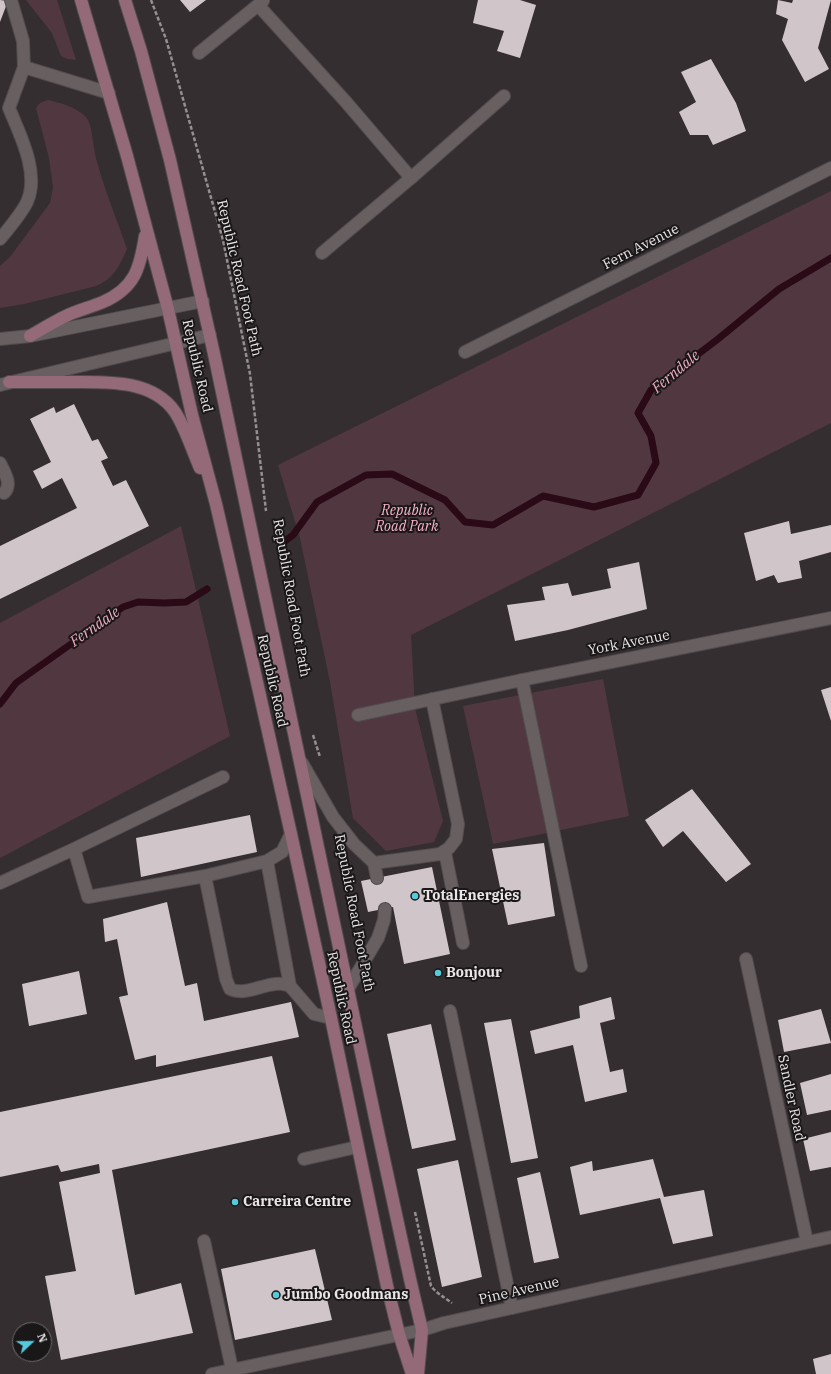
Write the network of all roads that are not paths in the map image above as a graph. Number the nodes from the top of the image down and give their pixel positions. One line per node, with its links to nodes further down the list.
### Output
1 (11, 0): 6 (street)
2 (81, 0): 7 (main road, Republic Road)
3 (125, 0): 14 (main road, Republic Road)
4 (261, 2): 5 (street); 10 (street)
5 (199, 52)
6 (24, 67): 7 (street); 12 (street)
7 (109, 93): 11 (main road, Republic Road)
8 (504, 96): 10 (street)
9 (831, 168): 20 (street, Fern Avenue)
10 (411, 178): 13 (street)
11 (146, 230): 15 (main road, Republic Road); 17 (main road)
12 (0, 238)
13 (322, 253)
14 (203, 301): 15 (street); 16 (main road, Republic Road)
15 (168, 309): 17 (street); 19 (main road, Republic Road)
16 (210, 335): 19 (street); 29 (main road, Republic Road)
17 (30, 336): 18 (street)
18 (0, 339)
19 (176, 342): 21 (street); 24 (main road, Republic Road)
20 (465, 352)
21 (4, 383): 24 (main road)
22 (0, 463): 23 (street)
23 (4, 493)
24 (216, 504): 31 (main road, Republic Road)
25 (831, 618): 26 (street, York Avenue)
26 (522, 680): 27 (street, York Avenue); 42 (street)
27 (432, 699): 28 (street, York Avenue); 33 (street)
28 (358, 715)
29 (300, 761): 35 (street); 44 (main road, Republic Road)
30 (223, 777): 32 (street)
31 (290, 834): 34 (street); 46 (main road, Republic Road)
32 (74, 849): 36 (street); 38 (street)
33 (445, 852): 35 (street); 40 (street)
34 (267, 861): 36 (street); 43 (street)
35 (374, 863): 37 (street)
36 (205, 876): 43 (street)
37 (377, 878)
38 (0, 883)
39 (385, 909): 44 (street)
40 (463, 943)
41 (746, 959): 51 (street, Sandler Road)
42 (581, 966)
43 (290, 986): 46 (street)
44 (348, 989): 53 (main road, Republic Road)
45 (450, 1011): 52 (street)
46 (331, 1018): 47 (main road, Republic Road)
47 (357, 1147): 48 (street); 54 (main road, Republic Road)
48 (304, 1159)
49 (831, 1237): 51 (street, Pine Avenue)
50 (204, 1242): 55 (street)
51 (807, 1242): 52 (street, Pine Avenue)
52 (512, 1308): 53 (street, Pine Avenue)
53 (422, 1330): 54 (street, Pine Avenue); 58 (main road, Republic Road)
54 (399, 1334): 55 (street, Pine Avenue); 57 (main road, Republic Road)
55 (232, 1369): 56 (street, Pine Avenue)
56 (212, 1374)
57 (412, 1374)
58 (418, 1374)

